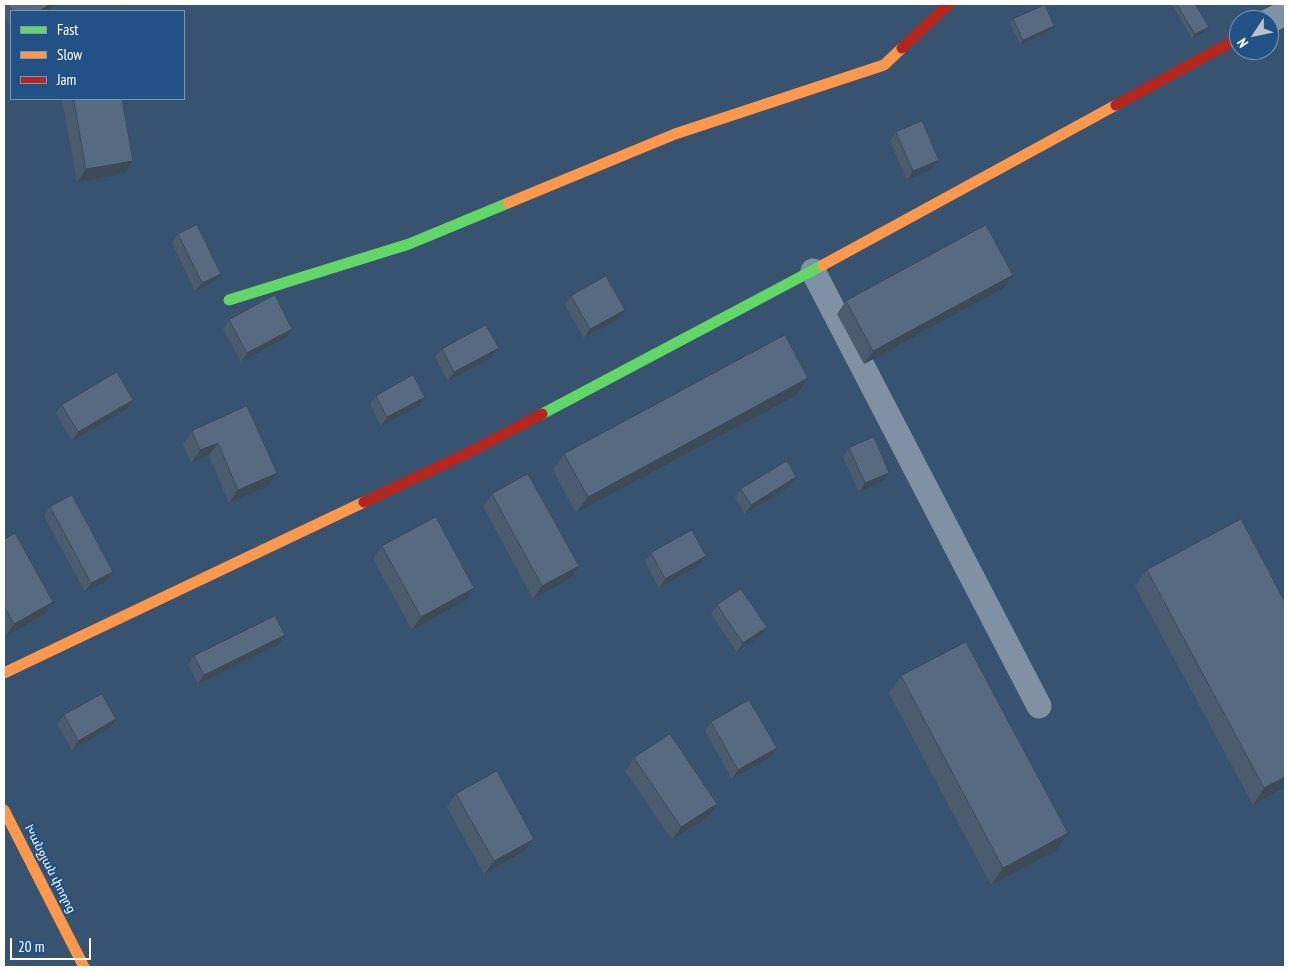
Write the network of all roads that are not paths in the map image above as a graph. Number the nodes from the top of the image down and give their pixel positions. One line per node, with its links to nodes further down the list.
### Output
1 (949, 4): 4 (street)
2 (1229, 43): 3 (street)
3 (813, 271): 5 (street); 6 (street)
4 (229, 300)
5 (4, 673)
6 (1039, 706)
7 (4, 810): 8 (street, Խանջյան փողոց)
8 (84, 967)

